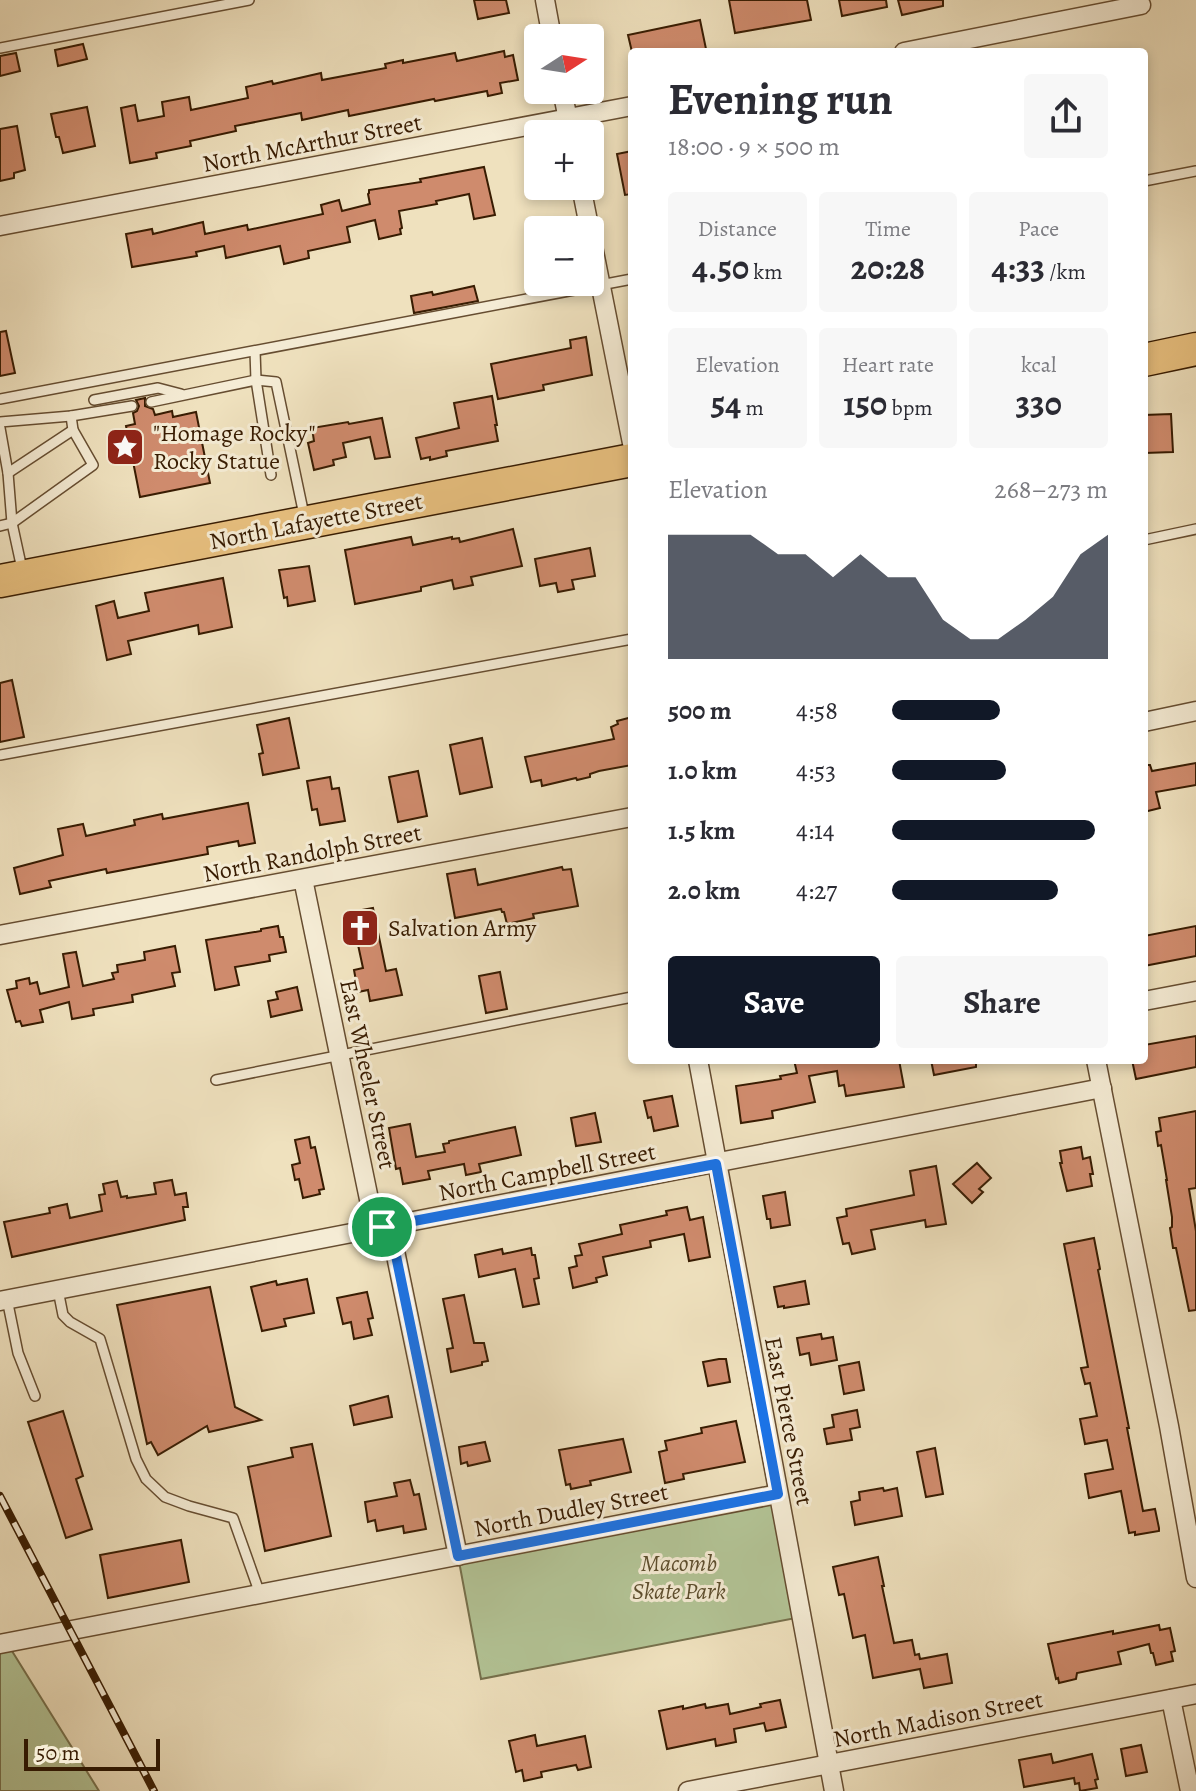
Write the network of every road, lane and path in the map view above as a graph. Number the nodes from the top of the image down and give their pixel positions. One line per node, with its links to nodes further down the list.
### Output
1 (249, 0): 5 (lane)
2 (545, 0): 4 (street)
3 (1141, 5): 6 (street)
4 (549, 24)
5 (0, 48)
6 (924, 48)
7 (628, 107): 8 (street, North McArthur Street)
8 (589, 120)
9 (524, 134): 12 (street, North McArthur Street)
10 (1196, 171): 11 (lane)
11 (1148, 180)
12 (0, 226)
13 (628, 280): 14 (lane)
14 (604, 284)
15 (543, 296): 18 (lane)
16 (603, 296): 29 (street)
17 (1196, 349): 19 (highway)
18 (255, 351): 20 (lane); 21 (lane)
19 (1148, 359)
20 (256, 380): 22 (lane); 34 (lane); 36 (lane)
21 (89, 382): 23 (lane); 24 (lane)
22 (184, 395): 24 (lane); 25 (lane)
23 (0, 399)
24 (94, 400): 27 (lane)
25 (151, 402)
26 (132, 406): 27 (lane)
27 (96, 413): 28 (lane)
28 (71, 416): 30 (lane); 31 (lane)
29 (628, 423)
30 (0, 425): 33 (lane)
31 (73, 430): 33 (lane); 35 (lane)
32 (628, 461): 36 (highway, North Lafayette Street)
33 (8, 473): 35 (lane)
34 (271, 475)
35 (12, 523): 37 (lane); 40 (lane)
36 (306, 523): 40 (highway, North Lafayette Street)
37 (0, 526)
38 (1196, 529): 39 (lane)
39 (1148, 539)
40 (12, 579)
41 (628, 640): 44 (lane)
42 (1196, 711): 43 (street)
43 (1148, 721)
44 (0, 755)
45 (628, 818): 46 (street, North Randolph Street)
46 (303, 879): 47 (street, North Randolph Street); 51 (street, East Wheeler Street)
47 (0, 935)
48 (1196, 991): 50 (street)
49 (628, 998): 51 (lane)
50 (1148, 1000)
51 (340, 1055): 54 (lane); 57 (street, East Wheeler Street)
52 (699, 1064): 56 (street, East Pierce Street)
53 (1097, 1064): 55 (street)
54 (216, 1080)
55 (1102, 1088): 56 (street, North Campbell Street); 63 (street)
56 (716, 1164): 57 (street, North Campbell Street); 61 (street, East Pierce Street)
57 (382, 1227): 58 (street, North Campbell Street); 62 (street, East Wheeler Street)
58 (58, 1290): 59 (street, North Campbell Street); 64 (lane)
59 (4, 1300): 60 (lane)
60 (35, 1396)
61 (778, 1494): 62 (street, North Dudley Street); 68 (street, East Pierce Street)
62 (458, 1556): 64 (street, North Dudley Street)
63 (1196, 1578)
64 (260, 1594): 65 (street, North Dudley Street)
65 (0, 1644)
66 (1196, 1694): 67 (street, North Madison Street)
67 (1171, 1699): 68 (street, North Madison Street); 71 (street)
68 (828, 1765): 69 (street, North Madison Street); 70 (street, East Pierce Street)
69 (688, 1791)
70 (834, 1791)
71 (1190, 1791)

